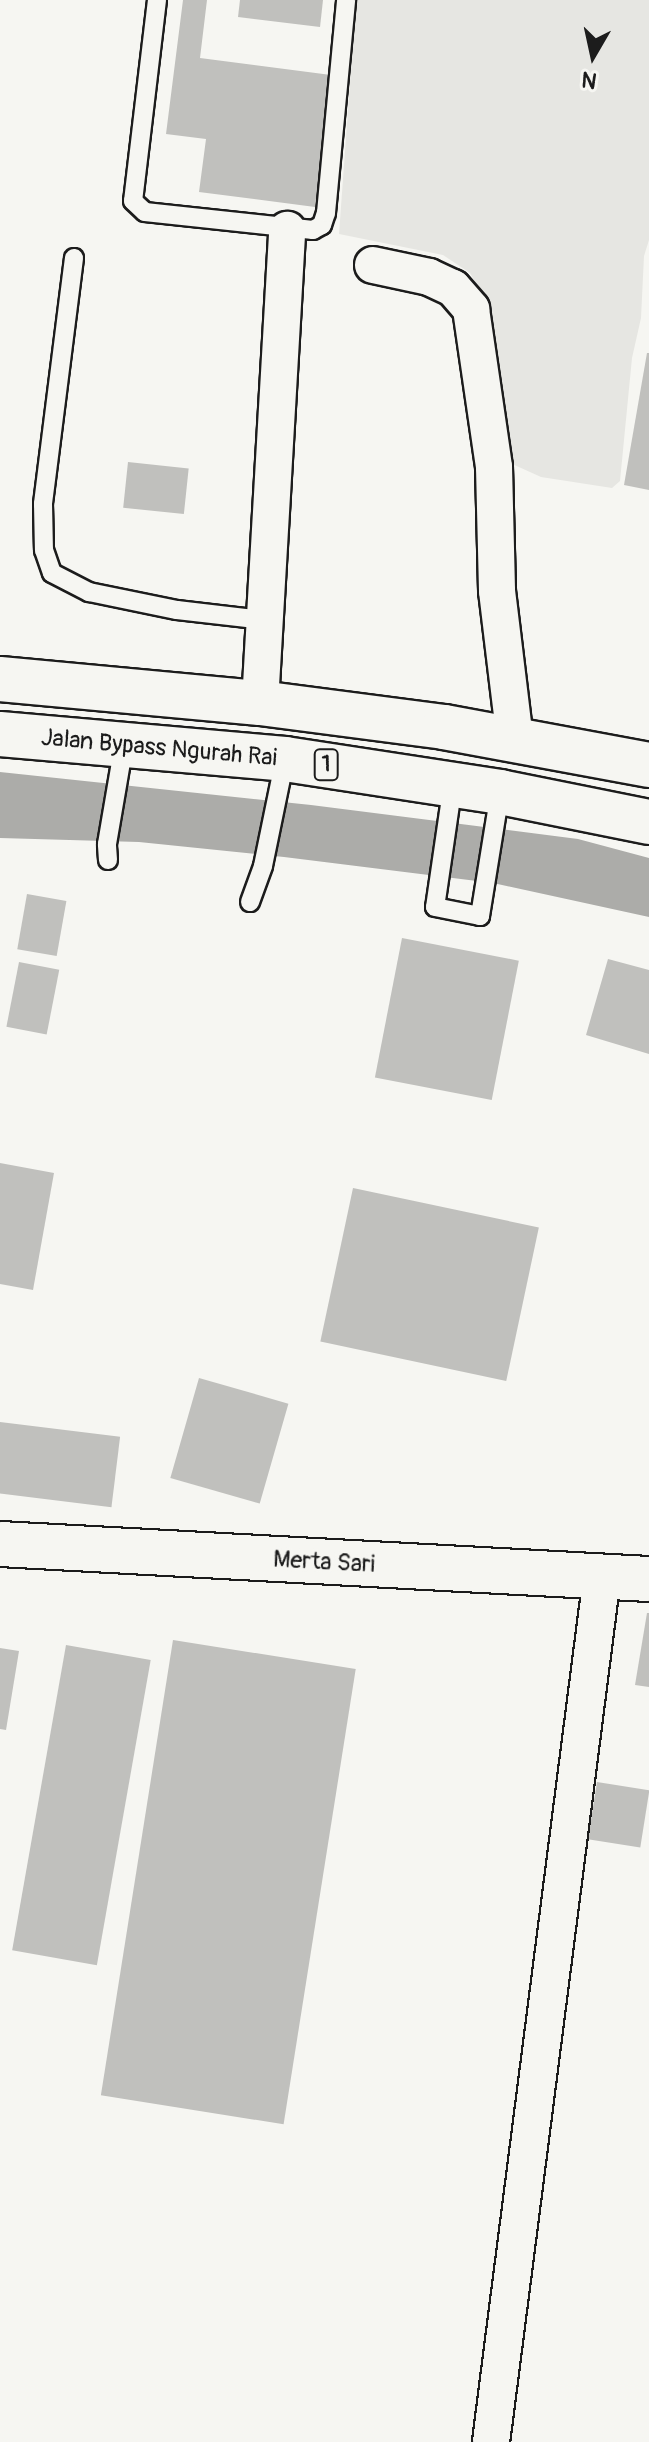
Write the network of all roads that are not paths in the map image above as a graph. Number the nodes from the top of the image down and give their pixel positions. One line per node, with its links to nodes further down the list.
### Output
1 (157, 0): 3 (lane)
2 (346, 0): 3 (lane)
3 (287, 230): 6 (street)
4 (74, 258): 6 (lane)
5 (373, 265): 10 (street)
6 (264, 620): 8 (street)
7 (0, 679): 8 (main road, 1)
8 (260, 703): 10 (main road, 1)
9 (0, 734): 11 (main road, Jalan Bypass Ngurah Rai / 1)
10 (515, 740): 12 (main road, 1)
11 (121, 760): 13 (main road, Jalan Bypass Ngurah Rai / 1); 17 (lane)
12 (649, 765)
13 (282, 775): 14 (main road, Jalan Bypass Ngurah Rai / 1); 18 (lane)
14 (451, 793): 15 (main road, Jalan Bypass Ngurah Rai / 1); 15 (lane)
15 (498, 802): 16 (main road, Jalan Bypass Ngurah Rai / 1)
16 (649, 822)
17 (108, 852)
18 (250, 902)
19 (0, 1544): 20 (main road, Merta Sari)
20 (602, 1577): 21 (main road, Merta Sari); 22 (street)
21 (649, 1579)
22 (491, 2442)

